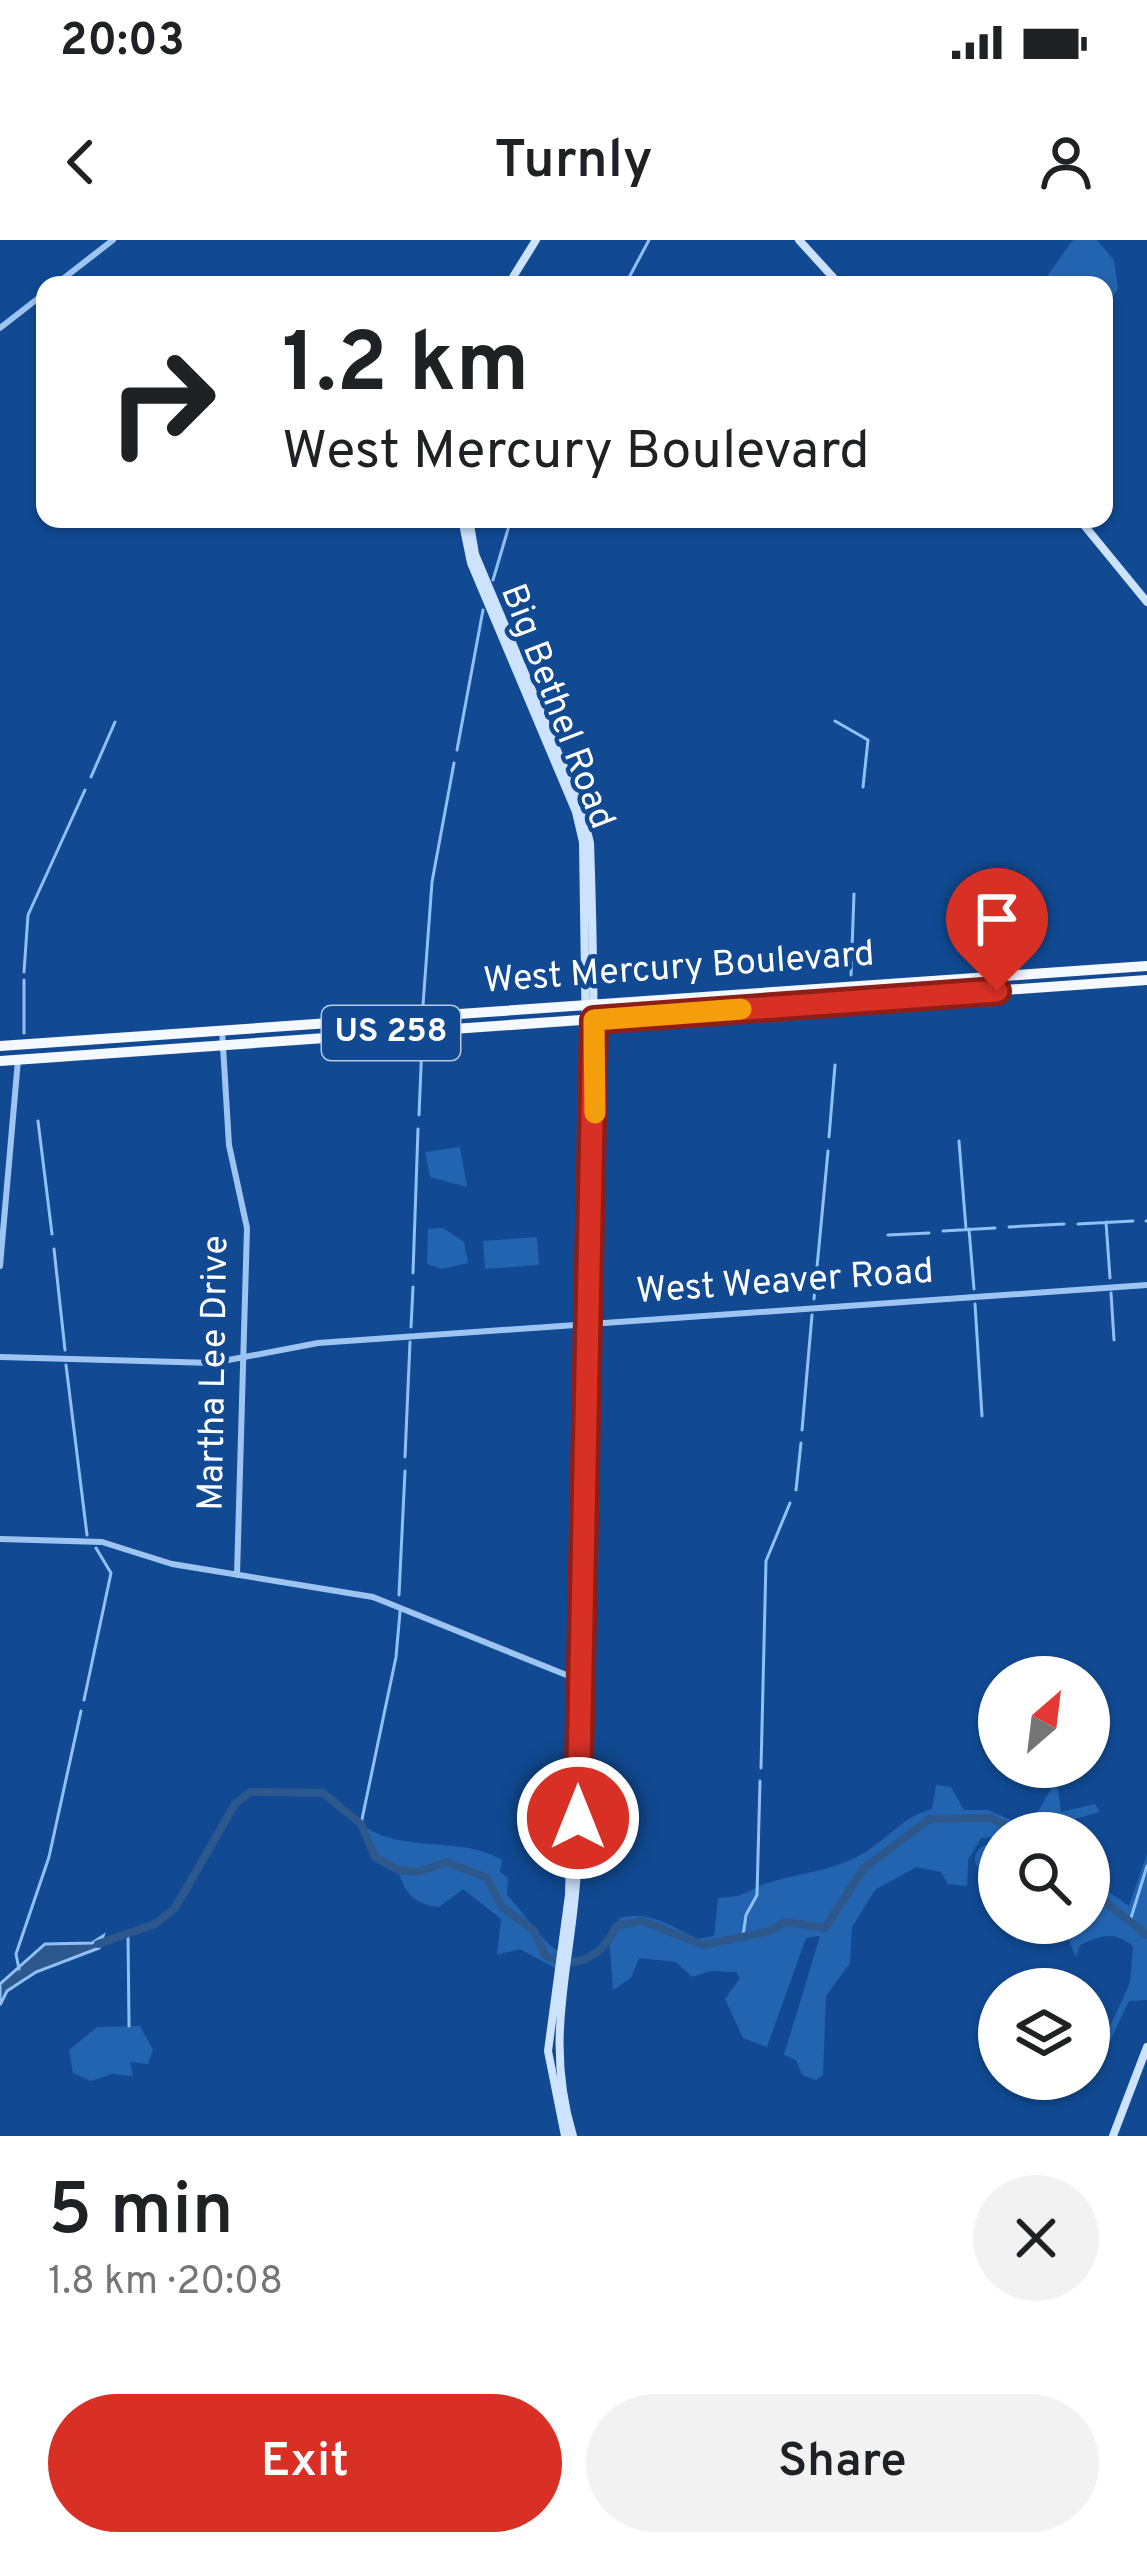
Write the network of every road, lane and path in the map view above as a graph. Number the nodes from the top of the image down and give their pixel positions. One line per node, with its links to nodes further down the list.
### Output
1 (113, 240): 4 (street)
2 (536, 240): 5 (main road)
3 (799, 240): 6 (main road)
4 (67, 276)
5 (514, 276)
6 (832, 276)
7 (36, 300): 8 (street)
8 (0, 328)
9 (467, 528): 17 (main road, Big Bethel Road)
10 (468, 528): 14 (main road, Big Bethel Road)
11 (1085, 528): 12 (main road)
12 (1147, 602)
13 (601, 913): 14 (main road)
14 (591, 930): 17 (main road, Big Bethel Road)
15 (1147, 966): 17 (highway, West Mercury Boulevard / US 258)
16 (1147, 980): 18 (highway, West Mercury Boulevard / US 258)
17 (589, 1005): 18 (main road, Big Bethel Road); 19 (highway, West Mercury Boulevard / US 258)
18 (590, 1020): 20 (highway, West Mercury Boulevard / US 258); 25 (main road, Big Bethel Road)
19 (222, 1030): 20 (street, Martha Lee Drive); 21 (highway, West Mercury Boulevard / US 258)
20 (222, 1045): 22 (highway, West Mercury Boulevard / US 258); 27 (street, Martha Lee Drive)
21 (0, 1053): 22 (highway, West Mercury Boulevard / US 258)
22 (18, 1060): 23 (street)
23 (0, 1266)
24 (1147, 1286): 25 (street, West Weaver Road)
25 (585, 1324): 27 (street, West Weaver Road); 30 (main road, Big Bethel Road)
26 (0, 1357): 27 (street, West Weaver Road)
27 (243, 1360): 29 (street, Martha Lee Drive)
28 (0, 1539): 29 (street)
29 (237, 1575): 30 (street)
30 (576, 1678): 32 (main road, Big Bethel Road)
31 (1147, 2047): 33 (main road)
32 (569, 2136)
33 (1113, 2136)

